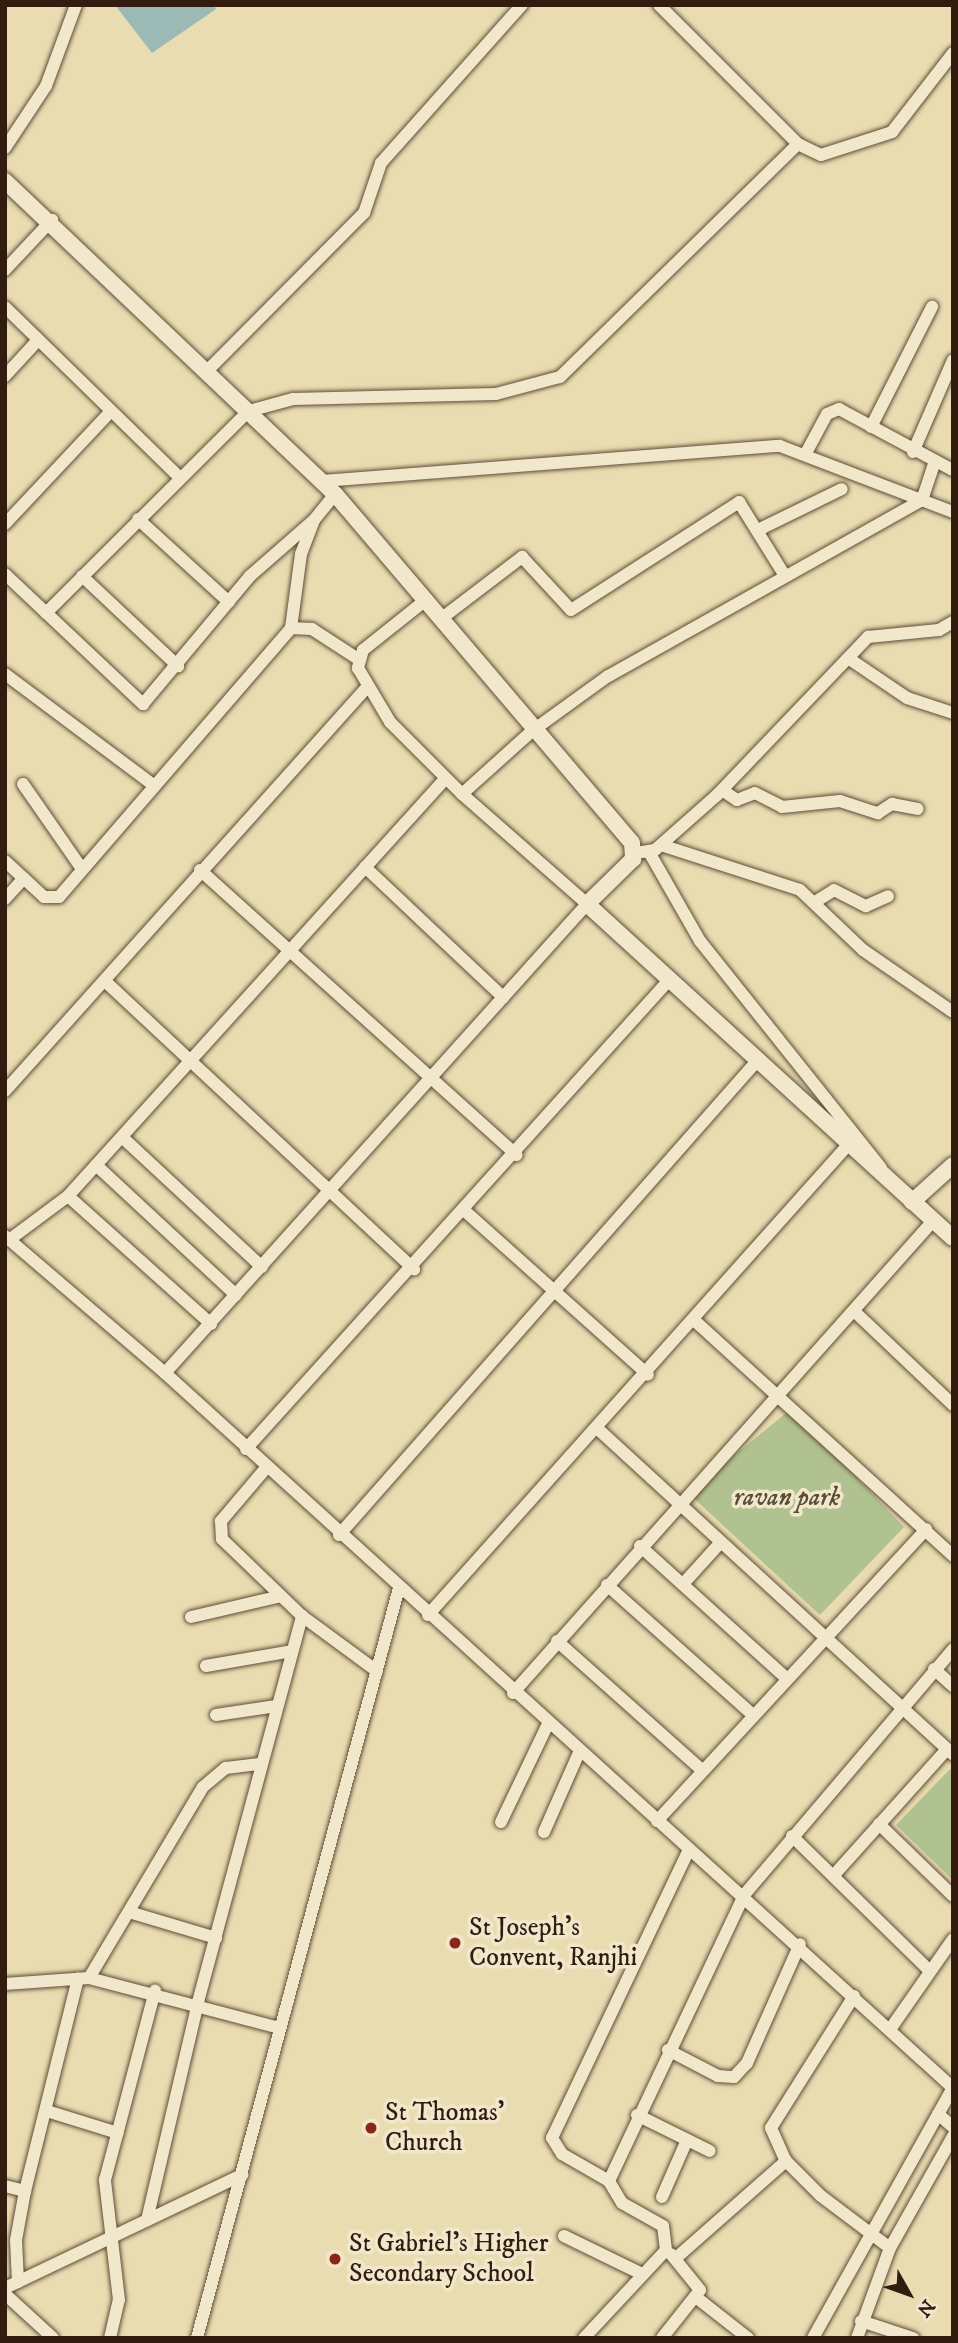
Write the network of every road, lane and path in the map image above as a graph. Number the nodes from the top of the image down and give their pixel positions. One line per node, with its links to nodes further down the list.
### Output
1 (76, 5): 6 (street)
2 (522, 5): 14 (street)
3 (659, 5): 5 (street)
4 (953, 53): 5 (street)
5 (798, 144): 17 (street)
6 (5, 148)
7 (5, 181): 8 (street)
8 (52, 220): 9 (street); 14 (street)
9 (5, 270)
10 (5, 307): 12 (street)
11 (932, 307): 18 (street)
12 (38, 340): 15 (street); 16 (street)
13 (953, 360): 19 (street)
14 (208, 371): 17 (street)
15 (5, 376)
16 (111, 411): 23 (street); 31 (street)
17 (249, 411): 23 (street); 24 (street)
18 (871, 427): 19 (street); 20 (street)
19 (913, 452): 21 (street)
20 (806, 453): 24 (street); 27 (street)
21 (934, 461): 22 (street); 27 (street)
22 (953, 470)
23 (179, 477): 29 (street)
24 (322, 481): 26 (street)
25 (842, 489): 32 (street)
26 (335, 494): 30 (street); 36 (street)
27 (922, 500): 28 (street); 35 (street)
28 (953, 512)
29 (138, 519): 34 (street); 37 (street)
30 (314, 520): 37 (street); 41 (street)
31 (5, 524)
32 (758, 530): 35 (street); 39 (street)
33 (5, 574): 38 (street)
34 (82, 576): 38 (street); 44 (street)
35 (785, 576): 48 (street)
36 (427, 599): 39 (street); 43 (street)
37 (229, 603): 44 (street)
38 (46, 613): 44 (street)
39 (442, 618): 48 (street)
40 (953, 622): 42 (street)
41 (291, 628): 43 (street); 51 (street)
42 (848, 658): 47 (street); 52 (street)
43 (358, 659): 46 (street)
44 (178, 666)
45 (5, 675): 51 (street)
46 (369, 687): 49 (street); 59 (street)
47 (953, 713)
48 (532, 731): 53 (street); 55 (street)
49 (445, 779): 53 (street); 57 (street)
50 (23, 784): 58 (street)
51 (152, 784): 58 (street)
52 (722, 790): 54 (street); 55 (street)
53 (462, 794): 64 (street)
54 (918, 809)
55 (648, 849): 63 (street); 64 (street); 79 (street)
56 (5, 861): 60 (street)
57 (365, 867): 65 (street); 68 (street)
58 (82, 869): 60 (street)
59 (200, 870): 65 (street); 67 (street)
60 (24, 878): 62 (street)
61 (888, 896): 63 (street)
62 (5, 899)
63 (815, 902): 69 (street)
64 (587, 904): 66 (street); 68 (street)
65 (291, 950): 70 (street); 72 (street)
66 (670, 979): 71 (street); 76 (street)
67 (107, 983): 70 (street); 73 (street)
68 (503, 997): 72 (street)
69 (953, 1012)
70 (192, 1059): 74 (street); 80 (street)
71 (756, 1062): 75 (street); 89 (street)
72 (432, 1079): 76 (street); 80 (street)
73 (5, 1091)
74 (122, 1137): 77 (street); 87 (street)
75 (847, 1146): 79 (street); 92 (street)
76 (517, 1154): 83 (street)
77 (96, 1165): 81 (street); 90 (street)
78 (953, 1165): 82 (street)
79 (891, 1183): 82 (street)
80 (333, 1189): 87 (street); 88 (street)
81 (68, 1196): 85 (street); 93 (street)
82 (912, 1202): 84 (street)
83 (466, 1212): 88 (street); 89 (street)
84 (933, 1221): 86 (street); 91 (street)
85 (7, 1238): 94 (street)
86 (953, 1238)
87 (262, 1267): 90 (street)
88 (414, 1269): 99 (street)
89 (556, 1294): 95 (street); 103 (street)
90 (236, 1296): 93 (street)
91 (855, 1312): 96 (street); 97 (street)
92 (695, 1321): 95 (street); 96 (street)
93 (211, 1324): 94 (street)
94 (165, 1373): 99 (street)
95 (648, 1375): 98 (street)
96 (778, 1398): 101 (street); 102 (street)
97 (953, 1405)
98 (599, 1430): 101 (street); 111 (street)
99 (246, 1449): 100 (street)
100 (266, 1468): 103 (street); 110 (street)
101 (677, 1504): 104 (street); 105 (street)
102 (926, 1529): 106 (street); 114 (street)
103 (339, 1535): 109 (street)
104 (720, 1543): 107 (street); 114 (street)
105 (640, 1546): 107 (street); 108 (street)
106 (953, 1556)
107 (683, 1584): 121 (street)
108 (607, 1585): 115 (street); 126 (street)
109 (399, 1588): 111 (street); 120 (street)
110 (281, 1596): 112 (street); 113 (street)
111 (428, 1615): 123 (street)
112 (302, 1616): 117 (street); 120 (street)
113 (191, 1617)
114 (824, 1639): 121 (street); 125 (street)
115 (557, 1642): 123 (street); 132 (street)
116 (953, 1649): 119 (street)
117 (292, 1651): 118 (street); 124 (street)
118 (206, 1667)
119 (934, 1669): 122 (street); 125 (street)
120 (377, 1671): 152 (street)
121 (786, 1678): 126 (street)
122 (953, 1686)
123 (513, 1693): 128 (street)
124 (276, 1706): 127 (street); 131 (street)
125 (900, 1707): 129 (street); 137 (street)
126 (752, 1714): 132 (street)
127 (216, 1715)
128 (547, 1726): 130 (street); 134 (street)
129 (950, 1751): 135 (street)
130 (578, 1755): 133 (street); 136 (street)
131 (260, 1765): 142 (street); 143 (street)
132 (702, 1770): 133 (street)
133 (657, 1821): 138 (street)
134 (501, 1822)
135 (879, 1824): 139 (street); 141 (street)
136 (544, 1832)
137 (792, 1836): 139 (street); 140 (street)
138 (689, 1850): 140 (street); 166 (street)
139 (834, 1875): 146 (street)
140 (744, 1895): 145 (street); 154 (street)
141 (953, 1896)
142 (129, 1912): 143 (street); 147 (street)
143 (216, 1938): 151 (street)
144 (953, 1939): 146 (street)
145 (800, 1944): 150 (street); 154 (street)
146 (930, 1971): 153 (street)
147 (83, 1979): 148 (street); 149 (street); 156 (street)
148 (5, 1984)
149 (155, 1991): 151 (street); 160 (street)
150 (853, 1996): 153 (street); 164 (street)
151 (198, 2002): 152 (street); 170 (street)
152 (279, 2028): 165 (street)
153 (891, 2028): 155 (street)
154 (668, 2050): 158 (street)
155 (953, 2088): 157 (street)
156 (50, 2112): 160 (street); 168 (street)
157 (938, 2114): 159 (street); 173 (street)
158 (637, 2115): 162 (street); 166 (street)
159 (953, 2127)
160 (118, 2133): 171 (street)
161 (953, 2136): 174 (street)
162 (687, 2140): 163 (street); 169 (street)
163 (710, 2151)
164 (786, 2161): 173 (street); 175 (street)
165 (242, 2175): 170 (street); 184 (street)
166 (609, 2181): 175 (street)
167 (5, 2186): 168 (street)
168 (25, 2191): 177 (street)
169 (662, 2197)
170 (147, 2220): 171 (street)
171 (111, 2236): 177 (street); 183 (street)
172 (564, 2236): 176 (street)
173 (872, 2238): 174 (street); 188 (street)
174 (890, 2248): 181 (street)
175 (671, 2254): 176 (street); 180 (street)
176 (640, 2273): 185 (street)
177 (18, 2283): 178 (street)
178 (5, 2288)
179 (5, 2294): 182 (street)
180 (697, 2298): 186 (street); 187 (street)
181 (861, 2321): 189 (street); 190 (street)
182 (53, 2338)
183 (110, 2338)
184 (197, 2338)
185 (584, 2338)
186 (662, 2338)
187 (748, 2338)
188 (813, 2338)
189 (856, 2338)
190 (914, 2338)

